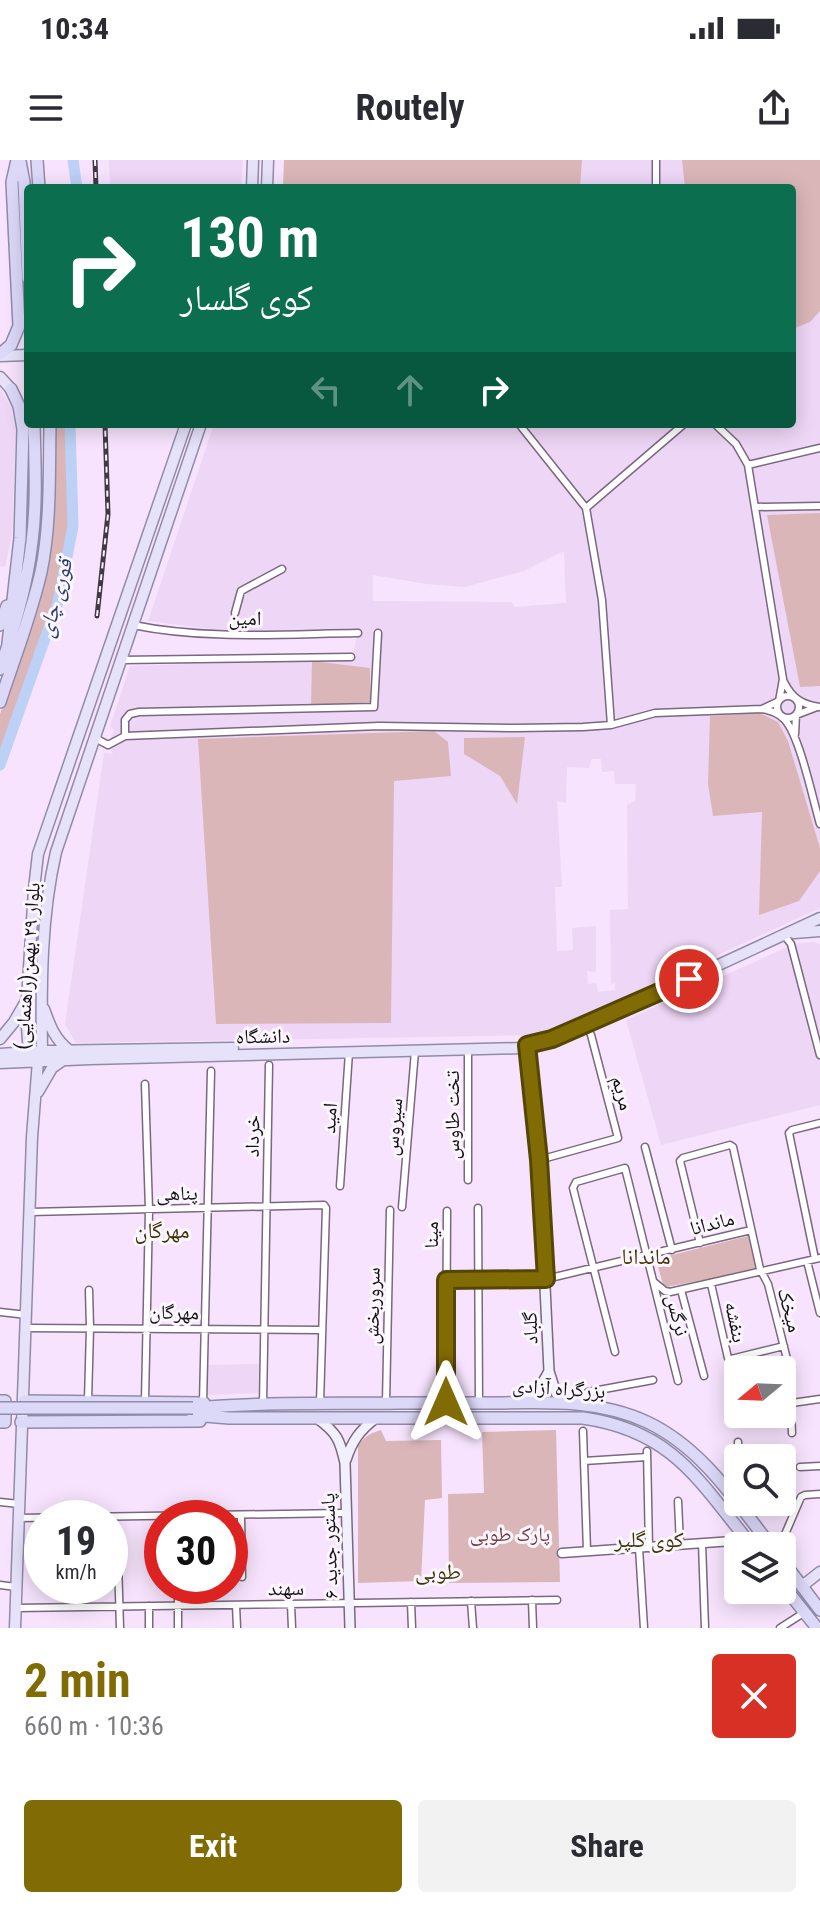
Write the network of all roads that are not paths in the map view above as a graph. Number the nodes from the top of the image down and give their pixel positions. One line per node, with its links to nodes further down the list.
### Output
1 (18, 160): 6 (highway); 11 (highway)
2 (37, 160): 7 (highway)
3 (253, 160): 8 (main road)
4 (268, 160): 9 (main road)
5 (656, 160): 10 (street)
6 (24, 184)
7 (39, 184)
8 (252, 184)
9 (267, 184)
10 (656, 184)
11 (24, 331): 12 (highway)
12 (0, 355): 13 (main road)
13 (24, 355)
14 (0, 377): 15 (main road)
15 (11, 389): 16 (highway); 17 (highway)
16 (24, 396)
17 (24, 417)
18 (28, 428): 34 (highway)
19 (28, 428): 40 (highway)
20 (48, 428): 47 (highway)
21 (185, 428): 31 (main road, بلوار ٢٩ بهمن(راهنمایی))
22 (200, 428): 32 (main road, بلوار ٢٩ بهمن(راهنمایی))
23 (522, 428): 30 (street)
24 (679, 428): 30 (street)
25 (719, 428): 27 (street)
26 (820, 448): 27 (street)
27 (748, 465): 29 (street)
28 (820, 506): 29 (street)
29 (755, 507): 44 (street)
30 (586, 508): 52 (street)
31 (139, 561): 32 (main road); 60 (main road, بلوار ٢٩ بهمن(راهنمایی))
32 (152, 566): 37 (main road, بلوار ٢٩ بهمن(راهنمایی))
33 (282, 569): 35 (street)
34 (14, 586): 36 (highway); 40 (highway)
35 (235, 613)
36 (0, 625)
37 (133, 625): 38 (street, امین); 42 (main road, بلوار ٢٩ بهمن(راهنمایی))
38 (358, 633)
39 (378, 633): 53 (street)
40 (8, 643): 43 (highway)
41 (351, 657): 42 (street)
42 (120, 660): 54 (main road, بلوار ٢٩ بهمن(راهنمایی))
43 (0, 669)
44 (783, 679): 45 (street); 46 (street)
45 (795, 698): 46 (street); 48 (street); 50 (street)
46 (779, 701): 49 (street); 51 (street)
47 (0, 702)
48 (819, 707): 50 (street)
49 (762, 709): 51 (street); 52 (street)
50 (796, 715): 51 (street); 55 (street)
51 (782, 717): 55 (street)
52 (611, 725): 53 (street)
53 (125, 736): 54 (street)
54 (95, 738): 61 (main road, بلوار ٢٩ بهمن(راهنمایی))
55 (795, 738): 56 (street)
56 (820, 824)
57 (820, 918): 59 (main road, دانشگاه)
58 (820, 931): 59 (main road, دانشگاه)
59 (784, 935): 63 (main road, دانشگاه); 72 (street)
60 (27, 1000): 62 (main road, بلوار ٢٩ بهمن(راهنمایی)); 64 (main road)
61 (42, 1009): 62 (main road); 70 (main road, بلوار ٢٩ بهمن(راهنمایی)); 71 (main road)
62 (26, 1014): 70 (main road, بلوار ٢٩ بهمن(راهنمایی))
63 (586, 1025): 65 (main road, دانشگاه); 80 (street, مریم)
64 (0, 1039)
65 (527, 1045): 66 (main road, دانشگاه); 71 (main road, دانشگاه); 80 (main road, گلباد)
66 (468, 1049): 67 (main road, دانشگاه); 81 (street, تخت طاوس)
67 (415, 1051): 68 (main road, دانشگاه); 84 (street, سیروس)
68 (349, 1052): 71 (main road, دانشگاه); 82 (street, امید)
69 (0, 1054): 70 (main road, دانشگاه)
70 (37, 1055): 71 (main road, دانشگاه); 73 (main road, دانشگاه); 77 (main road)
71 (67, 1055): 77 (main road)
72 (820, 1055)
73 (0, 1063)
74 (269, 1065): 83 (street, خرداد)
75 (211, 1071): 85 (street)
76 (145, 1084): 87 (street)
77 (35, 1097): 90 (main road)
78 (820, 1123): 95 (street)
79 (645, 1147): 93 (street)
80 (539, 1160): 99 (main road, گلباد)
81 (468, 1180)
82 (340, 1186)
83 (267, 1207): 85 (street, پناهی); 113 (street, خرداد); 114 (street, پناهی)
84 (402, 1207)
85 (208, 1208): 87 (street, پناهی); 112 (street)
86 (478, 1208): 101 (street)
87 (149, 1210): 90 (street, پناهی); 111 (street)
88 (390, 1210): 129 (street, سروربخش)
89 (447, 1211): 100 (street, مینا)
90 (30, 1212): 108 (main road)
91 (751, 1230): 92 (street, ماندانا); 92 (street); 98 (street, ماندانا)
92 (700, 1243): 93 (street, ماندانا)
93 (672, 1250): 94 (street, ماندانا)
94 (647, 1256): 97 (street, ماندانا); 97 (street, نرگس); 102 (street, نرگس)
95 (818, 1258): 96 (street)
96 (807, 1261): 98 (street); 107 (street)
97 (595, 1268): 99 (street, ماندانا); 116 (street)
98 (761, 1272): 103 (street); 115 (street, میخک)
99 (546, 1279): 101 (street, ماندانا); 118 (main road, گلباد)
100 (446, 1280): 101 (street, ماندانا); 127 (street, مینا)
101 (478, 1280): 130 (street)
102 (654, 1282): 105 (street); 121 (street, نرگس)
103 (711, 1284): 105 (street); 115 (street, بنفشه)
104 (89, 1290): 110 (street)
105 (681, 1290): 119 (street)
106 (0, 1312): 108 (street)
107 (820, 1313)
108 (27, 1315): 109 (main road)
109 (27, 1328): 110 (street, مهرگان); 124 (main road)
110 (90, 1328): 111 (street, مهرگان); 125 (street)
111 (147, 1328): 112 (street, مهرگان); 126 (street)
112 (205, 1329): 113 (street, مهرگان); 137 (street)
113 (264, 1329): 114 (street, مهرگان); 134 (street, خرداد)
114 (322, 1330): 135 (street)
115 (784, 1346): 117 (street, میخک)
116 (615, 1352)
117 (786, 1356)
118 (549, 1371): 131 (main road); 133 (main road)
119 (704, 1376)
120 (653, 1380): 133 (street)
121 (678, 1381)
122 (820, 1399): 128 (street)
123 (0, 1401): 144 (highway)
124 (24, 1401): 125 (highway); 145 (main road)
125 (93, 1401): 126 (highway); 146 (highway)
126 (145, 1401): 137 (highway)
127 (446, 1402): 129 (highway, بزرگراه آزادی); 130 (highway, بزرگراه آزادی)
128 (796, 1402)
129 (386, 1403): 135 (highway, بزرگراه آزادی)
130 (479, 1403): 131 (highway, بزرگراه آزادی)
131 (526, 1403): 132 (highway, بزرگراه آزادی); 141 (highway)
132 (545, 1403): 133 (highway, بزرگراه آزادی); 142 (highway)
133 (569, 1403): 154 (highway, بزرگراه آزادی)
134 (263, 1404): 135 (highway, بزرگراه آزادی); 137 (highway, بزرگراه آزادی)
135 (320, 1404)
136 (0, 1408): 137 (highway, bridge)
137 (196, 1409): 138 (highway); 140 (highway, بزرگراه آزادی)
138 (0, 1415)
139 (377, 1417): 141 (highway, بزرگراه آزادی); 143 (highway, بزرگراه آزادی); 151 (main road, پاستور جدید ۶)
140 (229, 1418): 143 (highway, بزرگراه آزادی); 146 (highway)
141 (531, 1418): 142 (highway, بزرگراه آزادی)
142 (544, 1418): 164 (highway, بزرگراه آزادی)
143 (318, 1419): 151 (main road, پاستور جدید ۶)
144 (0, 1422)
145 (21, 1422): 146 (highway); 158 (main road)
146 (99, 1422)
147 (792, 1428): 149 (street, میخک)
148 (583, 1431): 150 (street)
149 (792, 1433)
150 (584, 1461): 171 (street); 172 (street)
151 (345, 1463): 159 (main road, پاستور جدید ۶)
152 (820, 1466): 153 (street)
153 (800, 1467)
154 (724, 1486)
155 (820, 1494): 166 (street)
156 (678, 1501): 169 (street)
157 (0, 1502): 158 (street)
158 (16, 1503): 163 (main road)
159 (345, 1513): 160 (street); 184 (main road, پاستور جدید ۶)
160 (248, 1515)
161 (144, 1516): 163 (street)
162 (748, 1516): 165 (highway, بزرگراه آزادی)
163 (18, 1518): 178 (main road)
164 (741, 1532)
165 (760, 1532)
166 (786, 1532)
167 (702, 1543): 168 (street); 169 (street); 204 (street)
168 (724, 1543)
169 (680, 1545): 171 (street)
170 (639, 1548): 171 (street); 172 (street); 203 (street)
171 (649, 1548)
172 (587, 1551): 173 (street)
173 (562, 1553)
174 (820, 1572): 176 (main road)
175 (796, 1579): 176 (highway)
176 (800, 1584): 191 (highway)
177 (0, 1585): 178 (street)
178 (14, 1587): 190 (main road)
179 (532, 1600): 180 (street, سهند); 181 (street, سهند); 202 (street)
180 (557, 1600)
181 (471, 1601): 183 (street, سهند); 201 (street)
182 (796, 1601): 192 (highway)
183 (411, 1602): 184 (street, سهند); 200 (street)
184 (348, 1603): 185 (street, سهند); 199 (main road, پاستور جدید ۶)
185 (291, 1604): 186 (street, سهند); 198 (street)
186 (236, 1605): 189 (street, سهند); 197 (street)
187 (120, 1606): 188 (street, سهند); 190 (street, سهند); 194 (street)
188 (149, 1606): 189 (street, سهند); 195 (street)
189 (178, 1606): 196 (street)
190 (16, 1608): 193 (main road)
191 (820, 1610)
192 (805, 1612): 205 (street); 206 (highway)
193 (15, 1628)
194 (120, 1628)
195 (149, 1628)
196 (178, 1628)
197 (237, 1628)
198 (292, 1628)
199 (350, 1628)
200 (412, 1628)
201 (473, 1628)
202 (533, 1628)
203 (644, 1628)
204 (705, 1628)
205 (780, 1628)
206 (817, 1628)

